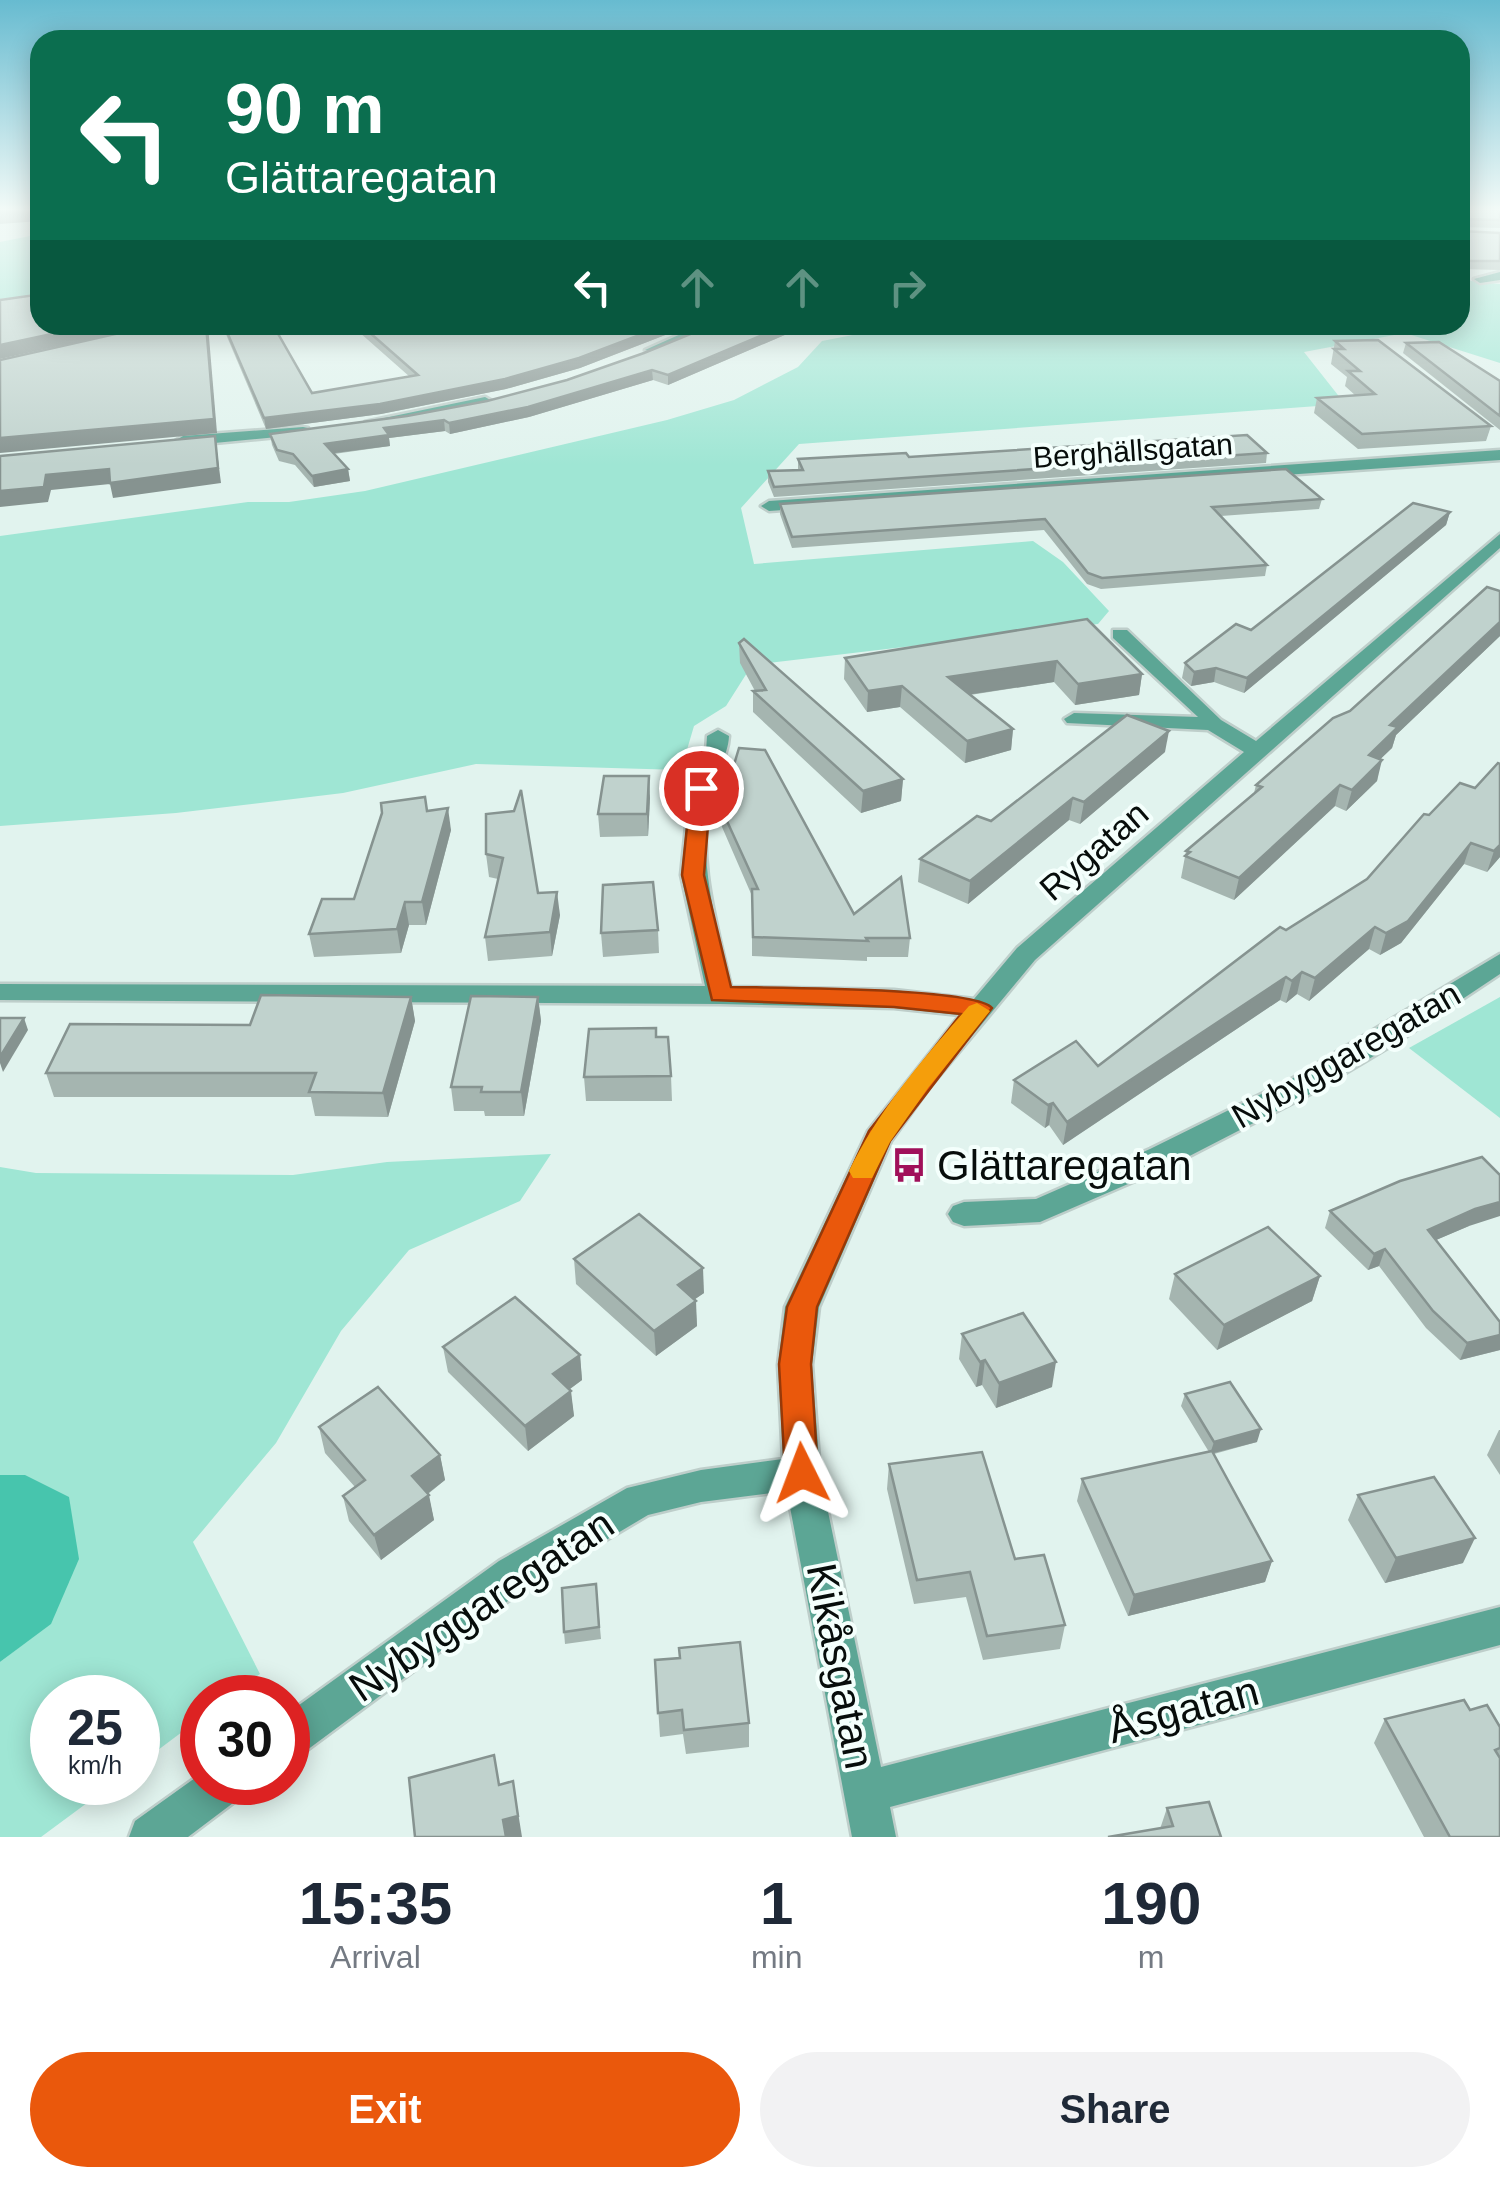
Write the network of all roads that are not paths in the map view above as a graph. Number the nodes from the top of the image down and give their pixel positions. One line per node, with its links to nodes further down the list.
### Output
1 (688, 335): 2 (street)
2 (642, 354)
3 (501, 398): 4 (street)
4 (354, 424)
5 (322, 429): 6 (street)
6 (162, 443)
7 (1499, 445): 8 (street, Berghällsgatan)
8 (769, 506)
9 (1500, 539): 14 (street, Rygatan)
10 (1120, 634): 12 (street)
11 (1074, 720): 12 (street)
12 (1214, 724): 14 (street)
13 (718, 736): 17 (street)
14 (1258, 750): 18 (street, Rygatan)
15 (1500, 962): 19 (street, Nybyggaregatan)
16 (0, 992): 17 (street)
17 (720, 995): 18 (street)
18 (980, 1008): 20 (street, Kikåsgatan)
19 (964, 1214)
20 (802, 1473): 22 (street, Nybyggaregatan); 23 (street, Kikåsgatan)
21 (1500, 1626): 23 (street, Åsgatan)
22 (310, 1722)
23 (866, 1792): 26 (street, Kikåsgatan)
24 (194, 1805): 25 (street)
25 (150, 1837)
26 (874, 1837)

